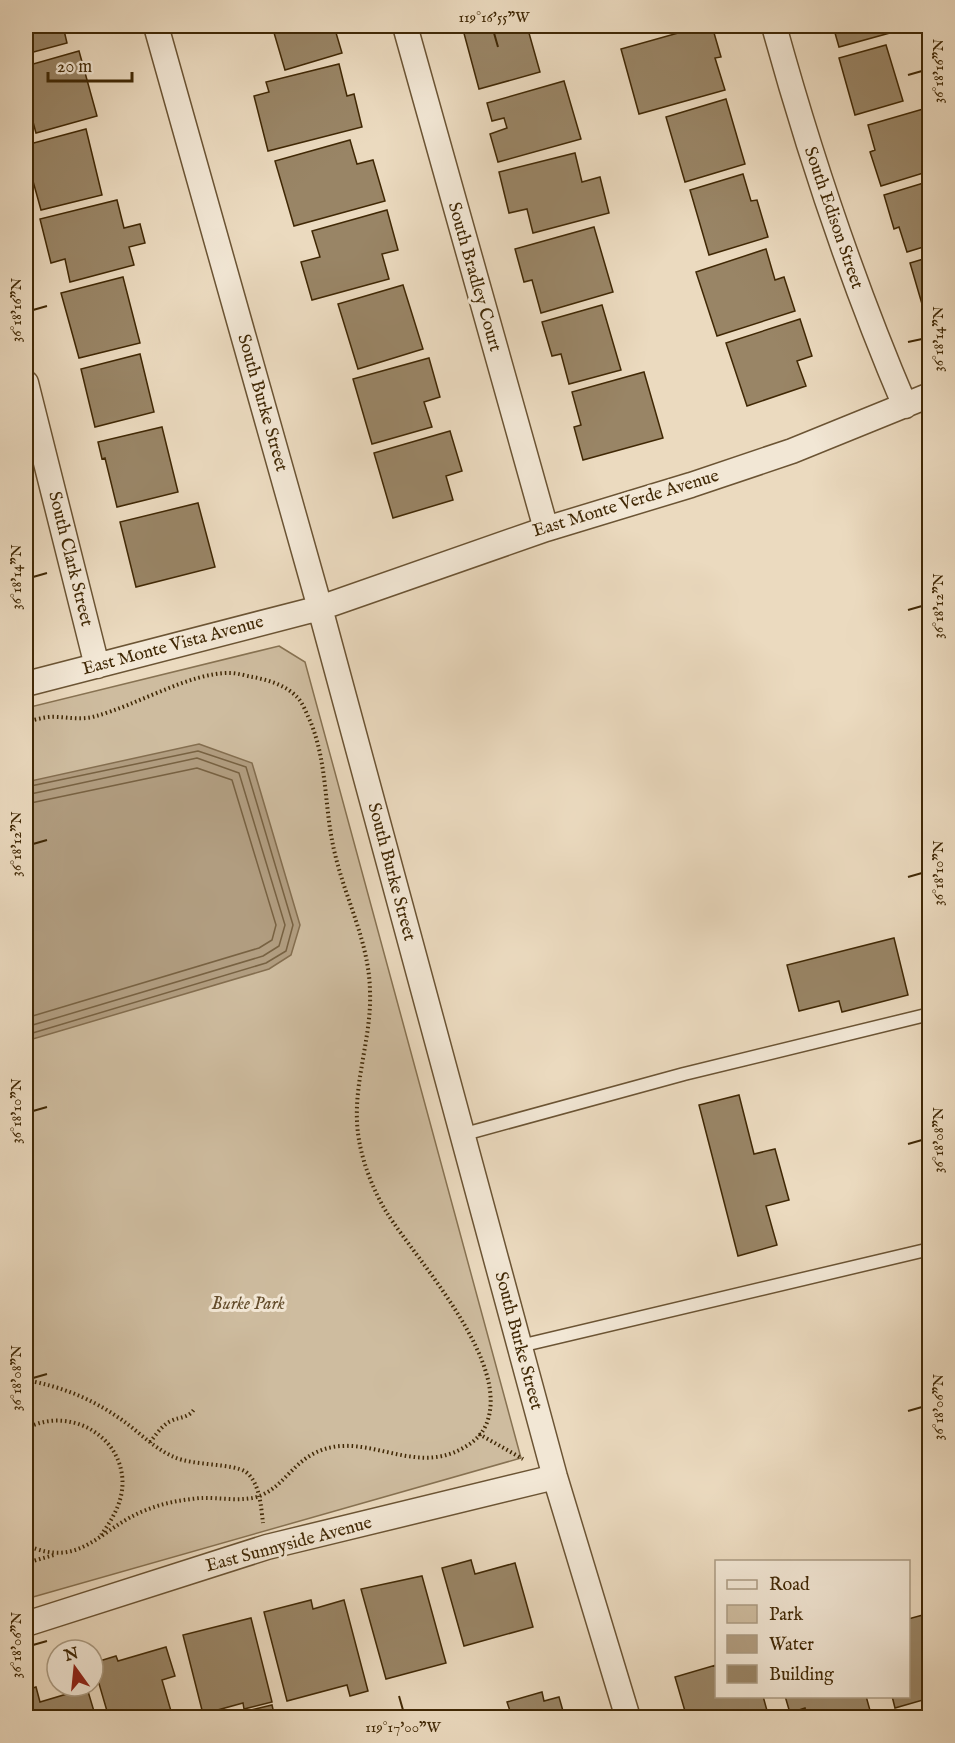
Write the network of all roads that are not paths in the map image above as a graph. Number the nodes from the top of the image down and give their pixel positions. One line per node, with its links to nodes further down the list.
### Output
1 (156, 26): 8 (street, South Burke Street)
2 (405, 26): 7 (street, South Bradley Court)
3 (774, 26): 6 (street, South Edison Street)
4 (26, 383): 9 (street, South Clark Street)
5 (930, 395): 6 (street, East Monte Verde Avenue)
6 (905, 406): 7 (street, East Monte Verde Avenue)
7 (546, 529): 8 (street, East Monte Verde Avenue)
8 (320, 608): 9 (street, East Monte Vista Avenue); 12 (street, South Burke Street)
9 (97, 666): 10 (street, East Monte Vista Avenue)
10 (26, 684)
11 (930, 1014): 12 (lane)
12 (461, 1135): 14 (street, South Burke Street)
13 (930, 1249): 14 (lane)
14 (519, 1346): 15 (street, South Burke Street)
15 (555, 1477): 16 (street, East Sunnyside Avenue); 17 (street, South Burke Street)
16 (26, 1624)
17 (628, 1718)

